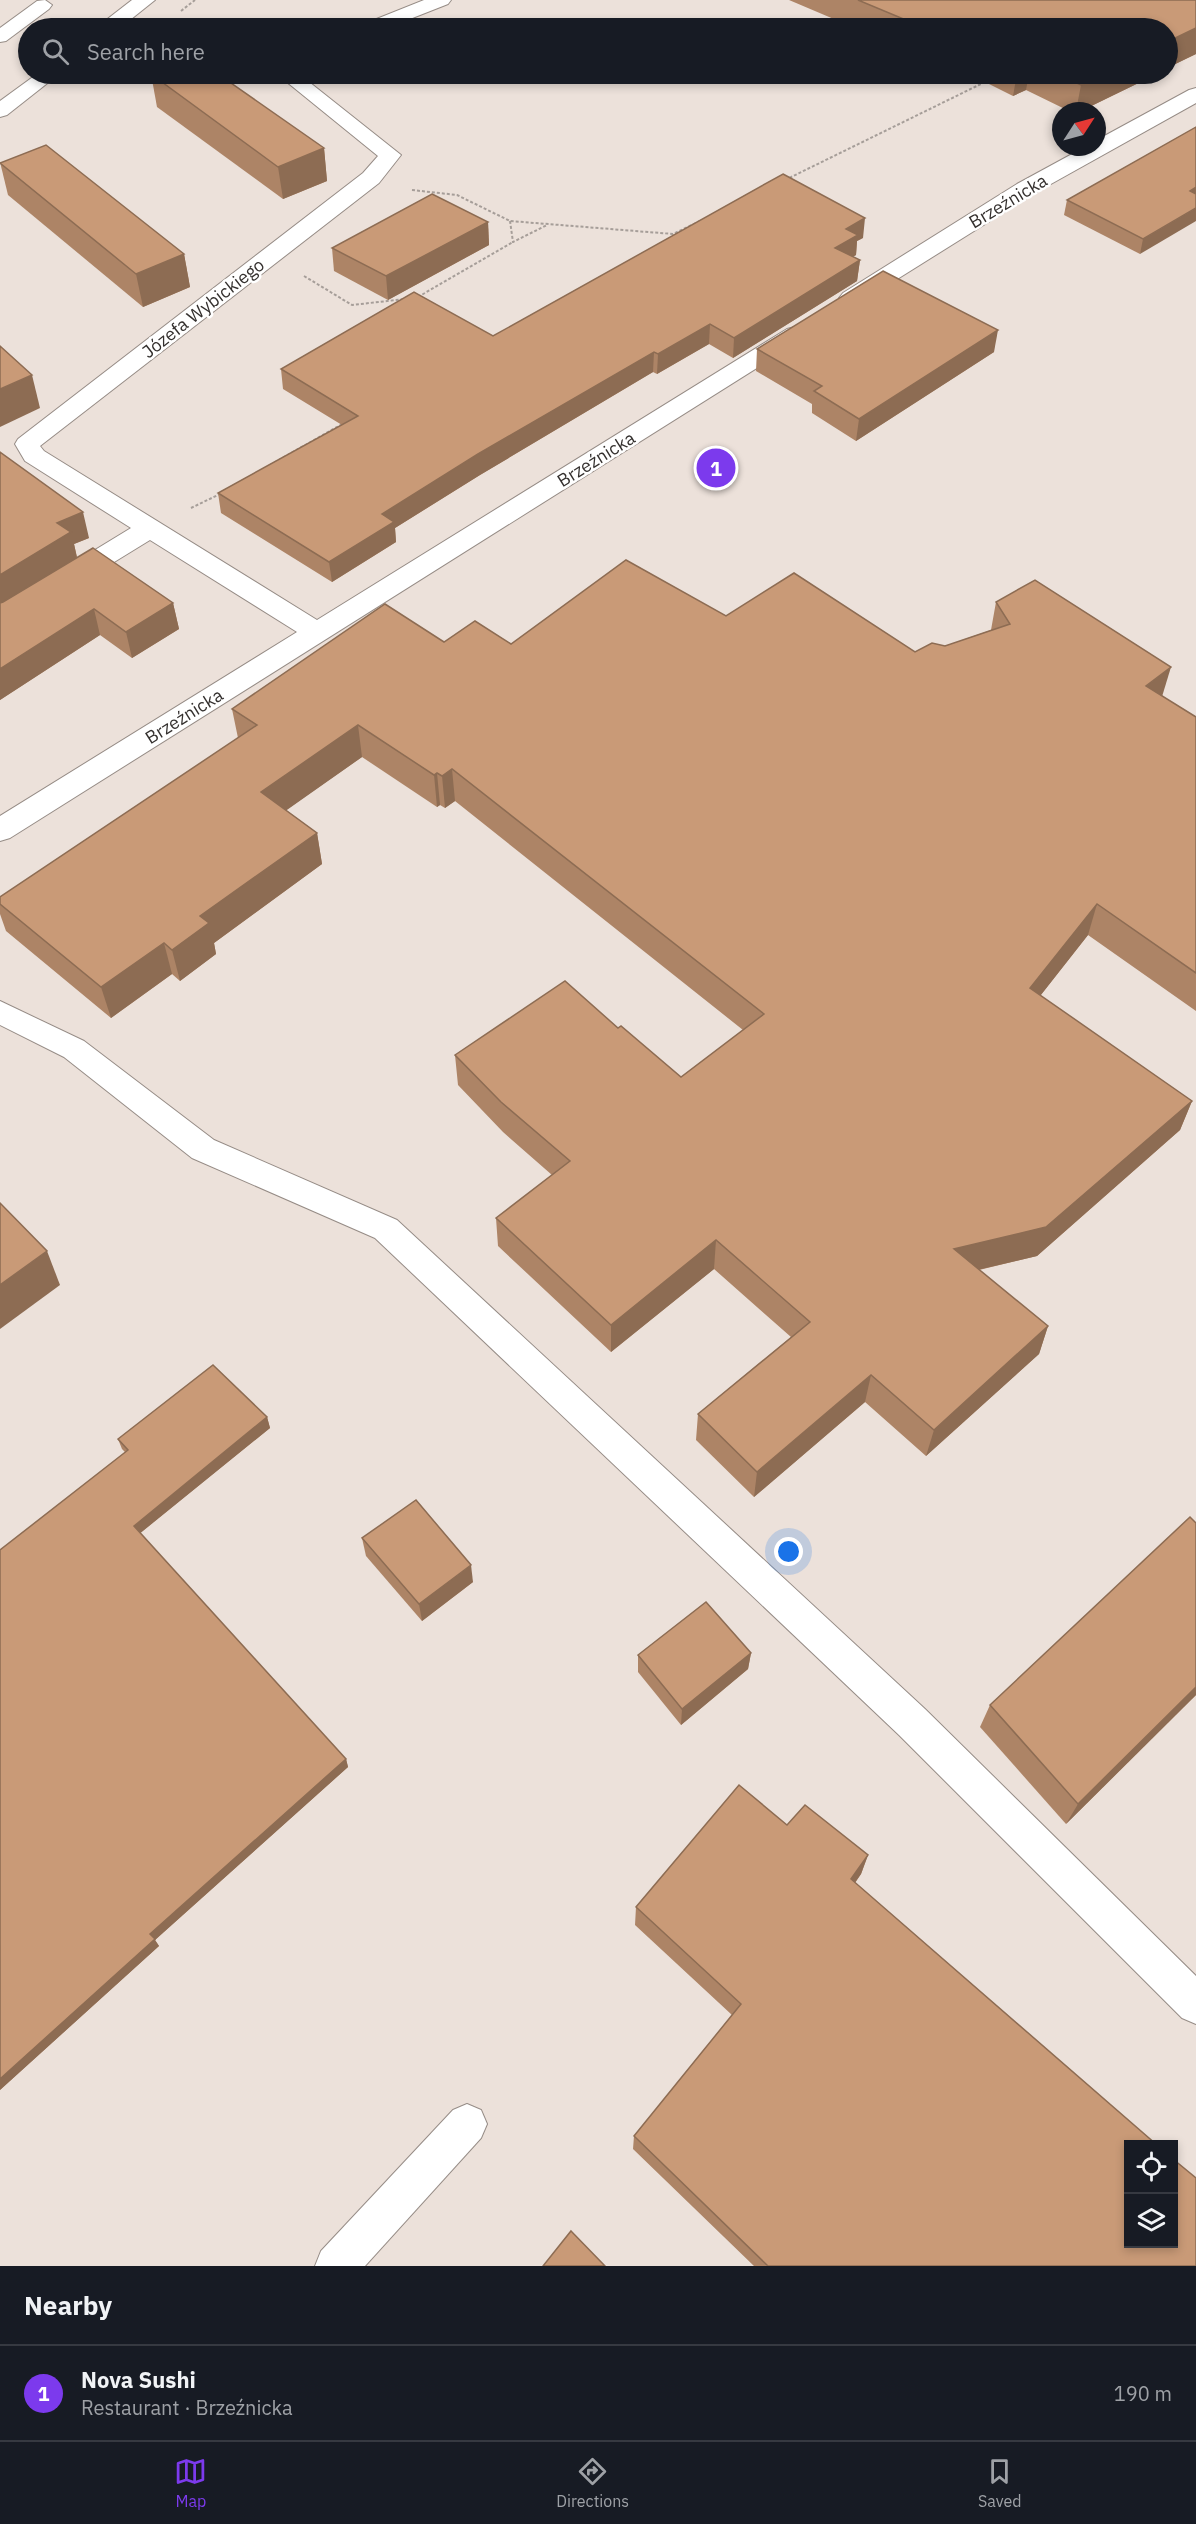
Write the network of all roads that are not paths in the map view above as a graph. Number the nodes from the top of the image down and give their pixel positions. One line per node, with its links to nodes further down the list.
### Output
1 (146, 0): 5 (street)
2 (441, 0): 6 (street)
3 (43, 5): 4 (lane)
4 (26, 18)
5 (123, 18)
6 (396, 18)
7 (18, 24): 8 (lane)
8 (0, 37)
9 (36, 84): 12 (street)
10 (300, 84): 13 (street, Józefa Wybickiego)
11 (1196, 94): 15 (street, Brzeźnicka)
12 (0, 111)
13 (150, 528): 14 (street); 15 (street, Józefa Wybickiego)
14 (0, 620)
15 (318, 633): 16 (street, Brzeźnicka)
16 (0, 830)
17 (0, 1012): 18 (lane)
18 (1196, 2004)
19 (467, 2124): 20 (lane)
20 (336, 2266)

